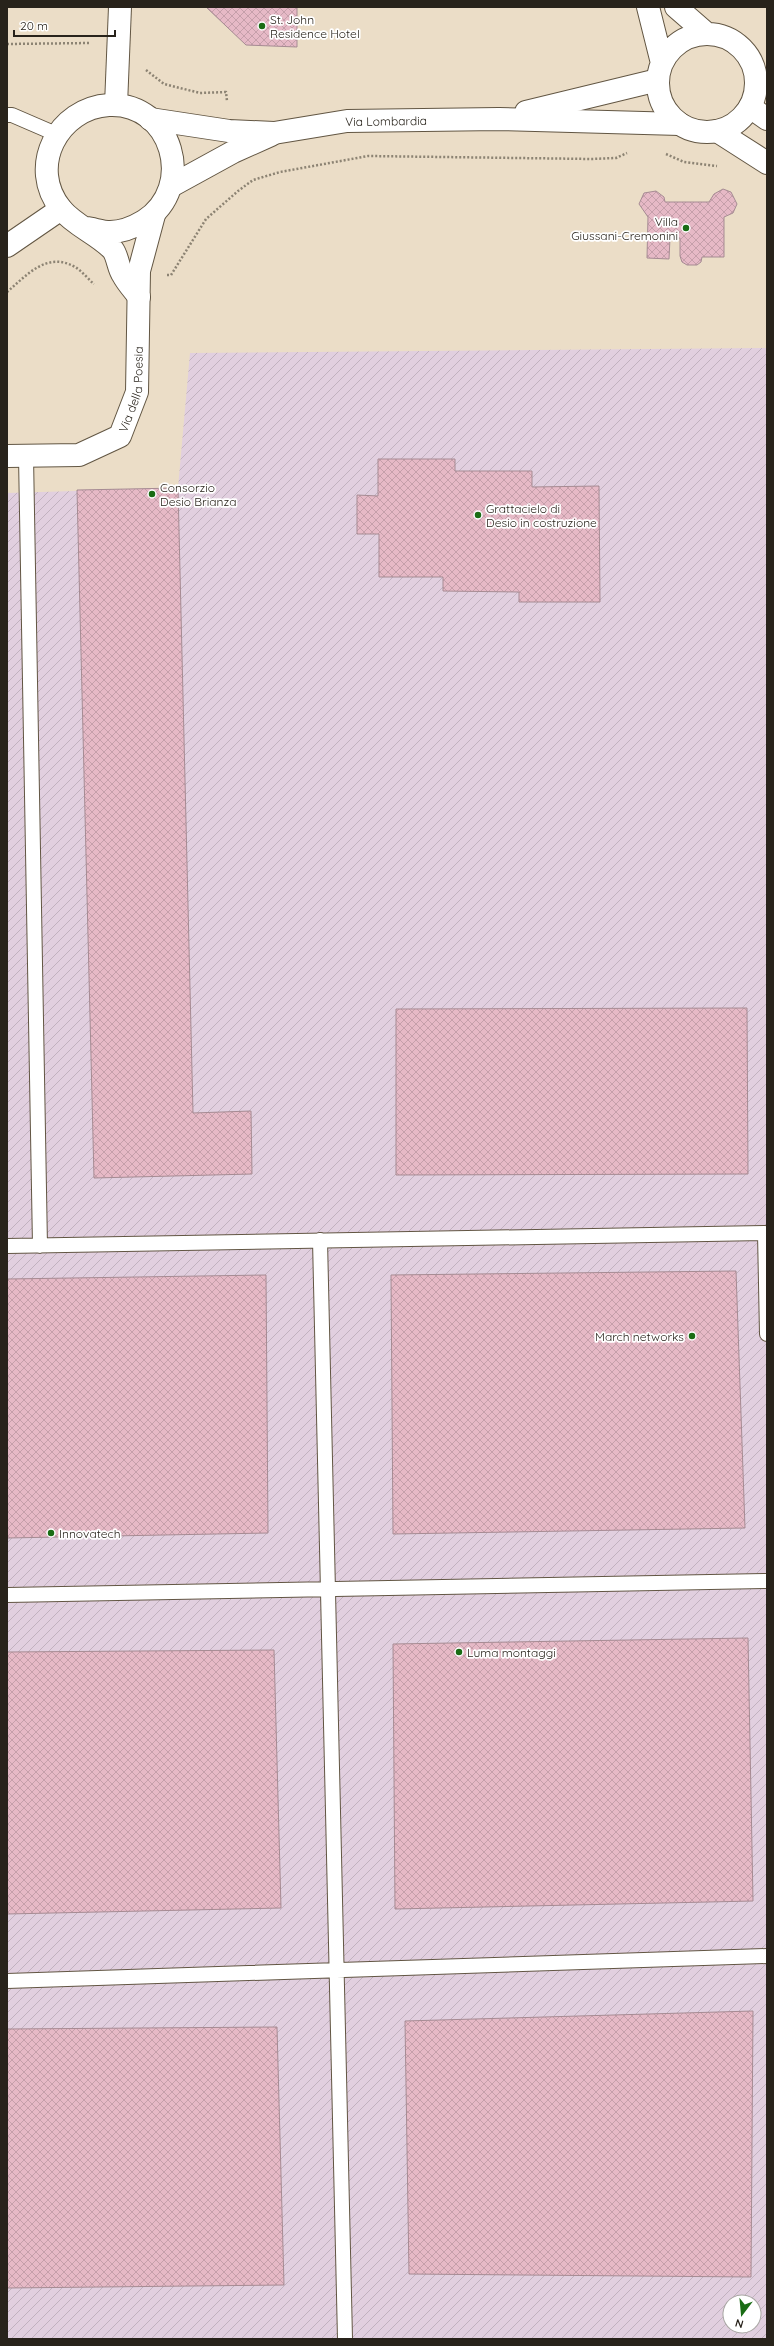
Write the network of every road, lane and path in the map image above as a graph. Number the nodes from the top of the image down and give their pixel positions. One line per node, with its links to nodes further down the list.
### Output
1 (120, 7): 5 (street)
2 (648, 7): 9 (street)
3 (676, 7): 4 (street)
4 (707, 34): 7 (street); 9 (street)
5 (119, 43): 6 (path); 10 (street)
6 (7, 44)
7 (746, 52): 8 (street); 11 (street)
8 (767, 62)
9 (660, 72): 14 (street, Via Lombardia); 15 (street)
10 (116, 105): 13 (street, Via Lombardia); 17 (street)
11 (760, 105): 16 (street)
12 (7, 115): 17 (lane)
13 (150, 119): 18 (street, Via Lombardia); 23 (street, Via Lombardia)
14 (499, 119): 15 (street, Via Lombardia); 18 (street, Via Lombardia)
15 (680, 124): 16 (street)
16 (717, 132): 21 (street)
17 (56, 134): 24 (street)
18 (274, 134): 23 (street, Via Lombardia)
19 (660, 151): 22 (path)
20 (629, 152): 28 (path)
21 (767, 163)
22 (723, 165)
23 (171, 186): 25 (street, Via Lombardia)
24 (61, 209): 26 (street); 27 (street)
25 (154, 215): 26 (street, Via Lombardia); 28 (street)
26 (86, 228): 28 (street, Via della Poesia)
27 (7, 246)
28 (131, 273): 29 (path); 30 (street, Via della Poesia)
29 (7, 292)
30 (16, 456): 33 (lane)
31 (320, 1240): 33 (lane); 34 (lane); 36 (lane)
32 (7, 1246): 33 (lane)
33 (40, 1246)
34 (767, 1334)
35 (767, 1581): 36 (lane)
36 (328, 1589): 37 (lane); 39 (lane)
37 (7, 1595)
38 (767, 1956): 39 (lane)
39 (336, 1970): 40 (lane); 41 (lane)
40 (7, 1981)
41 (345, 2339)

